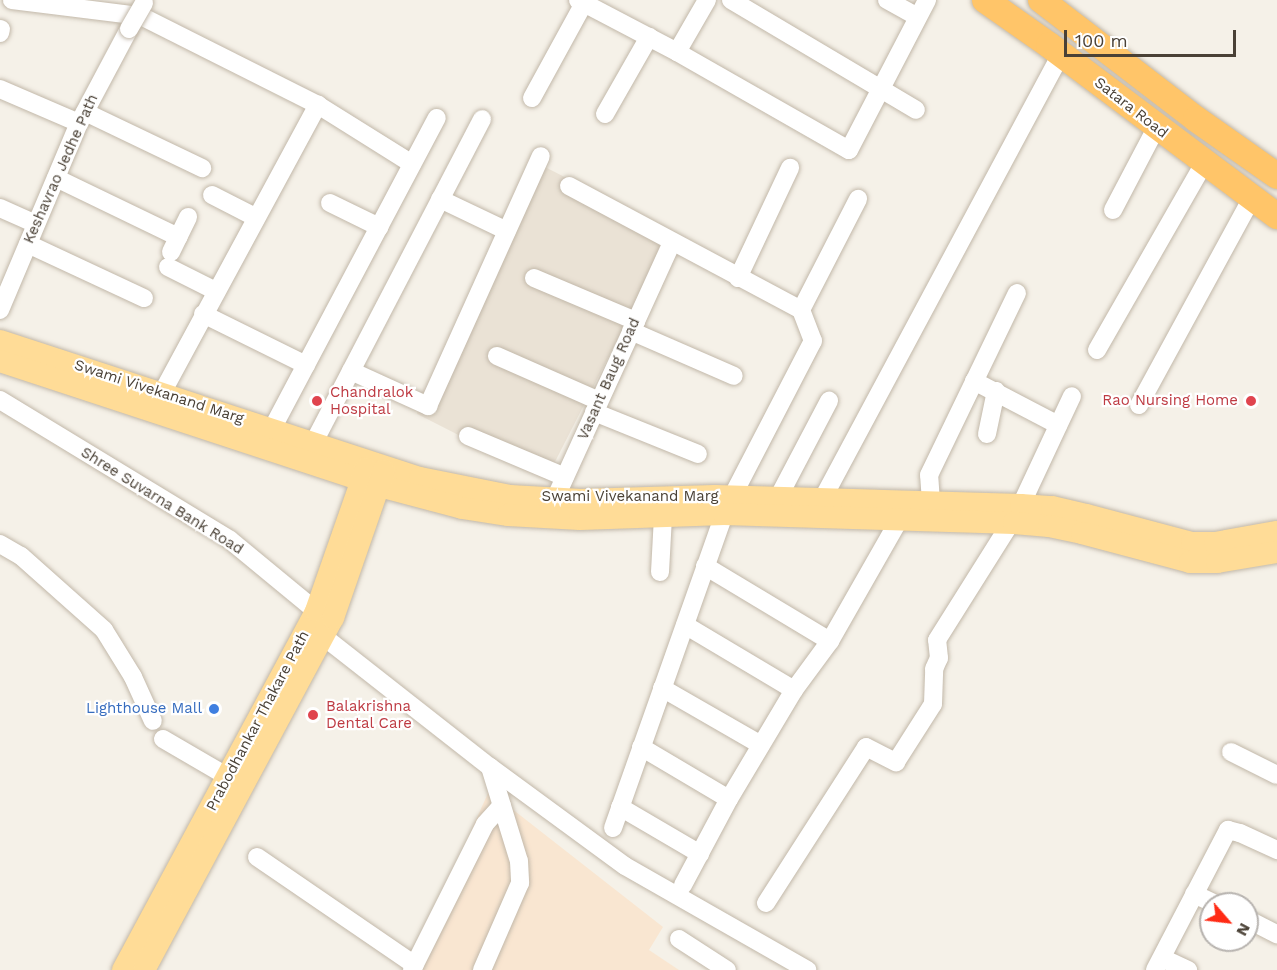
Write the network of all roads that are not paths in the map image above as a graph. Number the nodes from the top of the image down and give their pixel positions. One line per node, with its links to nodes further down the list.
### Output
1 (12, 0): 17 (street)
2 (707, 0): 12 (street)
3 (731, 0): 14 (street)
4 (886, 0): 10 (street)
5 (927, 0): 10 (street)
6 (985, 0): 13 (highway, Satara Road)
7 (1041, 0): 29 (highway, Satara Road)
8 (581, 1): 11 (street); 16 (street)
9 (145, 2): 20 (street, Keshavrao Jedhe Path, bridge)
10 (918, 17): 14 (street)
11 (649, 37): 12 (street); 19 (street)
12 (677, 52): 14 (street)
13 (1061, 54): 23 (highway, Satara Road); 81 (street)
14 (880, 88): 18 (street)
15 (0, 89): 20 (street)
16 (532, 98)
17 (318, 105): 26 (street); 41 (street)
18 (916, 110)
19 (604, 114)
20 (82, 117): 27 (street); 30 (street, Keshavrao Jedhe Path)
21 (436, 118): 26 (street)
22 (482, 119): 34 (street)
23 (1156, 128): 25 (highway, Satara Road); 38 (street)
24 (541, 156): 44 (street)
25 (1204, 163): 33 (highway, Satara Road); 58 (street)
26 (412, 164): 43 (street)
27 (201, 168)
28 (790, 168): 49 (street)
29 (1277, 176)
30 (56, 178): 42 (street, Keshavrao Jedhe Path); 47 (street)
31 (569, 186): 45 (street)
32 (212, 195): 41 (street)
33 (1252, 198): 39 (highway, Satara Road); 70 (street)
34 (440, 199): 44 (street); 62 (street)
35 (858, 199): 54 (street)
36 (330, 203): 43 (street)
37 (0, 208): 42 (street)
38 (1113, 210)
39 (1277, 216)
40 (188, 217): 47 (street)
41 (255, 217): 50 (street)
42 (36, 224): 46 (street, Keshavrao Jedhe Path)
43 (379, 227): 61 (street)
44 (507, 231): 62 (street)
45 (672, 242): 49 (street); 56 (street, Vasant Baug Road)
46 (28, 244): 52 (street); 53 (street, Keshavrao Jedhe Path)
47 (173, 252): 50 (street)
48 (534, 278): 56 (street)
49 (738, 279): 54 (street)
50 (216, 291): 55 (street)
51 (1017, 293): 64 (street)
52 (144, 298)
53 (0, 310)
54 (801, 310): 84 (street)
55 (203, 315): 61 (street); 66 (street)
56 (633, 326): 63 (street); 71 (street, Vasant Baug Road)
57 (0, 341): 66 (main road, Swami Vivekanand Marg)
58 (1096, 350)
59 (497, 356): 71 (street)
60 (0, 361): 78 (main road, Swami Vivekanand Marg)
61 (306, 365): 73 (street)
62 (351, 371): 76 (street)
63 (734, 376)
64 (975, 381): 65 (street); 82 (street)
65 (996, 391): 72 (street); 74 (street)
66 (162, 393): 73 (main road, Swami Vivekanand Marg)
67 (1072, 396): 72 (street)
68 (0, 400): 94 (street, Shree Suvarna Bank Road)
69 (828, 400): 80 (street)
70 (1139, 405)
71 (597, 406): 77 (street); 79 (street, Vasant Baug Road)
72 (1058, 425): 83 (street)
73 (272, 429): 76 (main road, Swami Vivekanand Marg)
74 (987, 434)
75 (468, 436): 79 (street)
76 (314, 442): 78 (main road, Swami Vivekanand Marg)
77 (698, 454)
78 (374, 474): 85 (main road, Swami Vivekanand Marg); 94 (main road, Prabodhankar Thakare Path); 96 (main road, Prabodhankar Thakare Path)
79 (565, 477): 85 (street, Vasant Baug Road)
80 (778, 498): 81 (main road, Swami Vivekanand Marg); 84 (main road, Swami Vivekanand Marg)
81 (822, 500): 82 (main road, Swami Vivekanand Marg)
82 (931, 502): 83 (main road, Swami Vivekanand Marg)
83 (1021, 505): 89 (main road, Swami Vivekanand Marg)
84 (728, 506): 85 (main road, Swami Vivekanand Marg); 86 (main road, Swami Vivekanand Marg); 87 (main road, Swami Vivekanand Marg); 92 (street)
85 (555, 508): 86 (main road, Swami Vivekanand Marg)
86 (663, 516): 93 (street)
87 (899, 520): 88 (main road, Swami Vivekanand Marg); 97 (street)
88 (1010, 524): 91 (main road, Swami Vivekanand Marg); 118 (street)
89 (1277, 532)
90 (0, 544): 100 (street)
91 (1277, 552)
92 (705, 567): 95 (street); 97 (street)
93 (660, 572)
94 (316, 611): 107 (main road, Prabodhankar Thakare Path)
95 (684, 626): 98 (street); 99 (street)
96 (324, 637): 105 (street); 125 (main road, Prabodhankar Thakare Path)
97 (830, 641): 99 (street)
98 (662, 688): 102 (street); 103 (street)
99 (794, 690): 102 (street)
100 (153, 721)
101 (163, 740): 107 (street)
102 (761, 746): 108 (street)
103 (641, 747): 108 (street); 110 (street)
104 (1231, 752): 106 (street)
105 (490, 767): 109 (street); 128 (street)
106 (1277, 775)
107 (228, 777): 124 (main road, Prabodhankar Thakare Path)
108 (729, 800): 113 (street)
109 (502, 805): 123 (street); 126 (street)
110 (620, 807): 111 (street); 113 (street)
111 (613, 828)
112 (1277, 850): 116 (street)
113 (700, 854): 115 (street)
114 (257, 857): 123 (street)
115 (683, 885)
116 (1194, 894): 117 (street); 122 (street)
117 (1199, 896)
118 (766, 903)
119 (1259, 926): 120 (street)
120 (1277, 934)
121 (679, 939): 127 (street)
122 (1158, 964): 129 (street)
123 (413, 967)
124 (123, 970)
125 (144, 970)
126 (482, 970)
127 (727, 970)
128 (807, 970)
129 (1188, 970)

